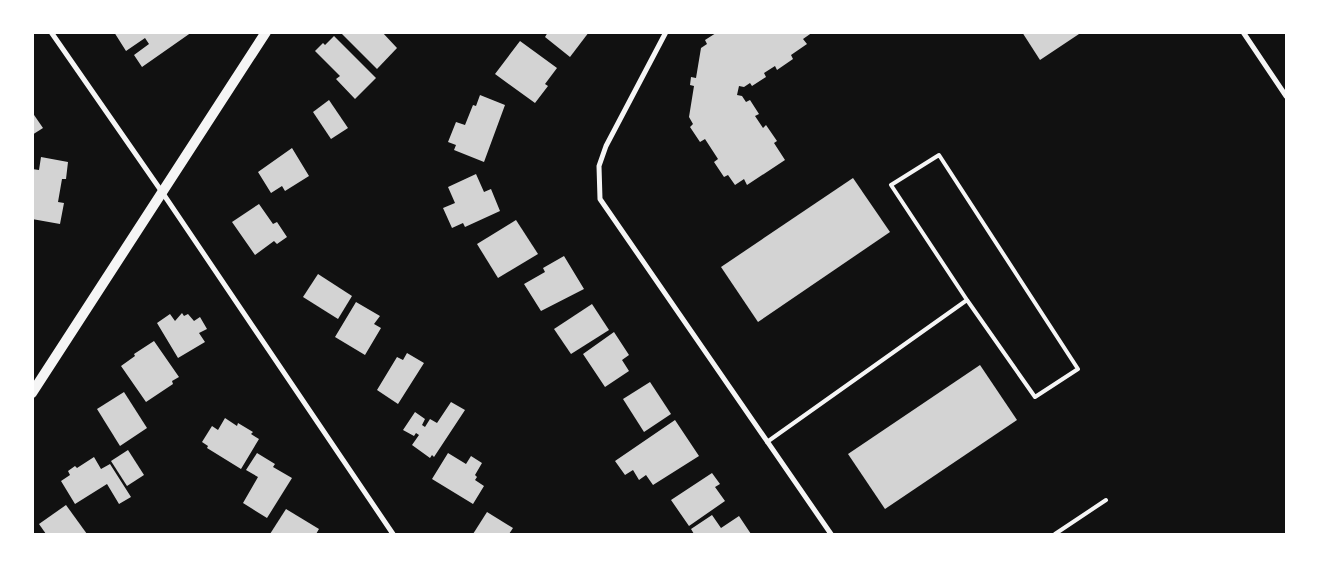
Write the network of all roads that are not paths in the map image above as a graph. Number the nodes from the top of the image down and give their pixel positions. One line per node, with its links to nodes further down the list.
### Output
1 (51, 32): 6 (street)
2 (266, 32): 6 (main road)
3 (666, 32): 9 (street)
4 (1243, 32): 5 (street)
5 (1286, 96)
6 (162, 192): 8 (main road); 11 (street)
7 (967, 300): 7 (lane); 9 (lane)
8 (32, 394)
9 (767, 442): 12 (street)
10 (1106, 500): 13 (lane)
11 (393, 534)
12 (831, 534)
13 (1055, 534)

